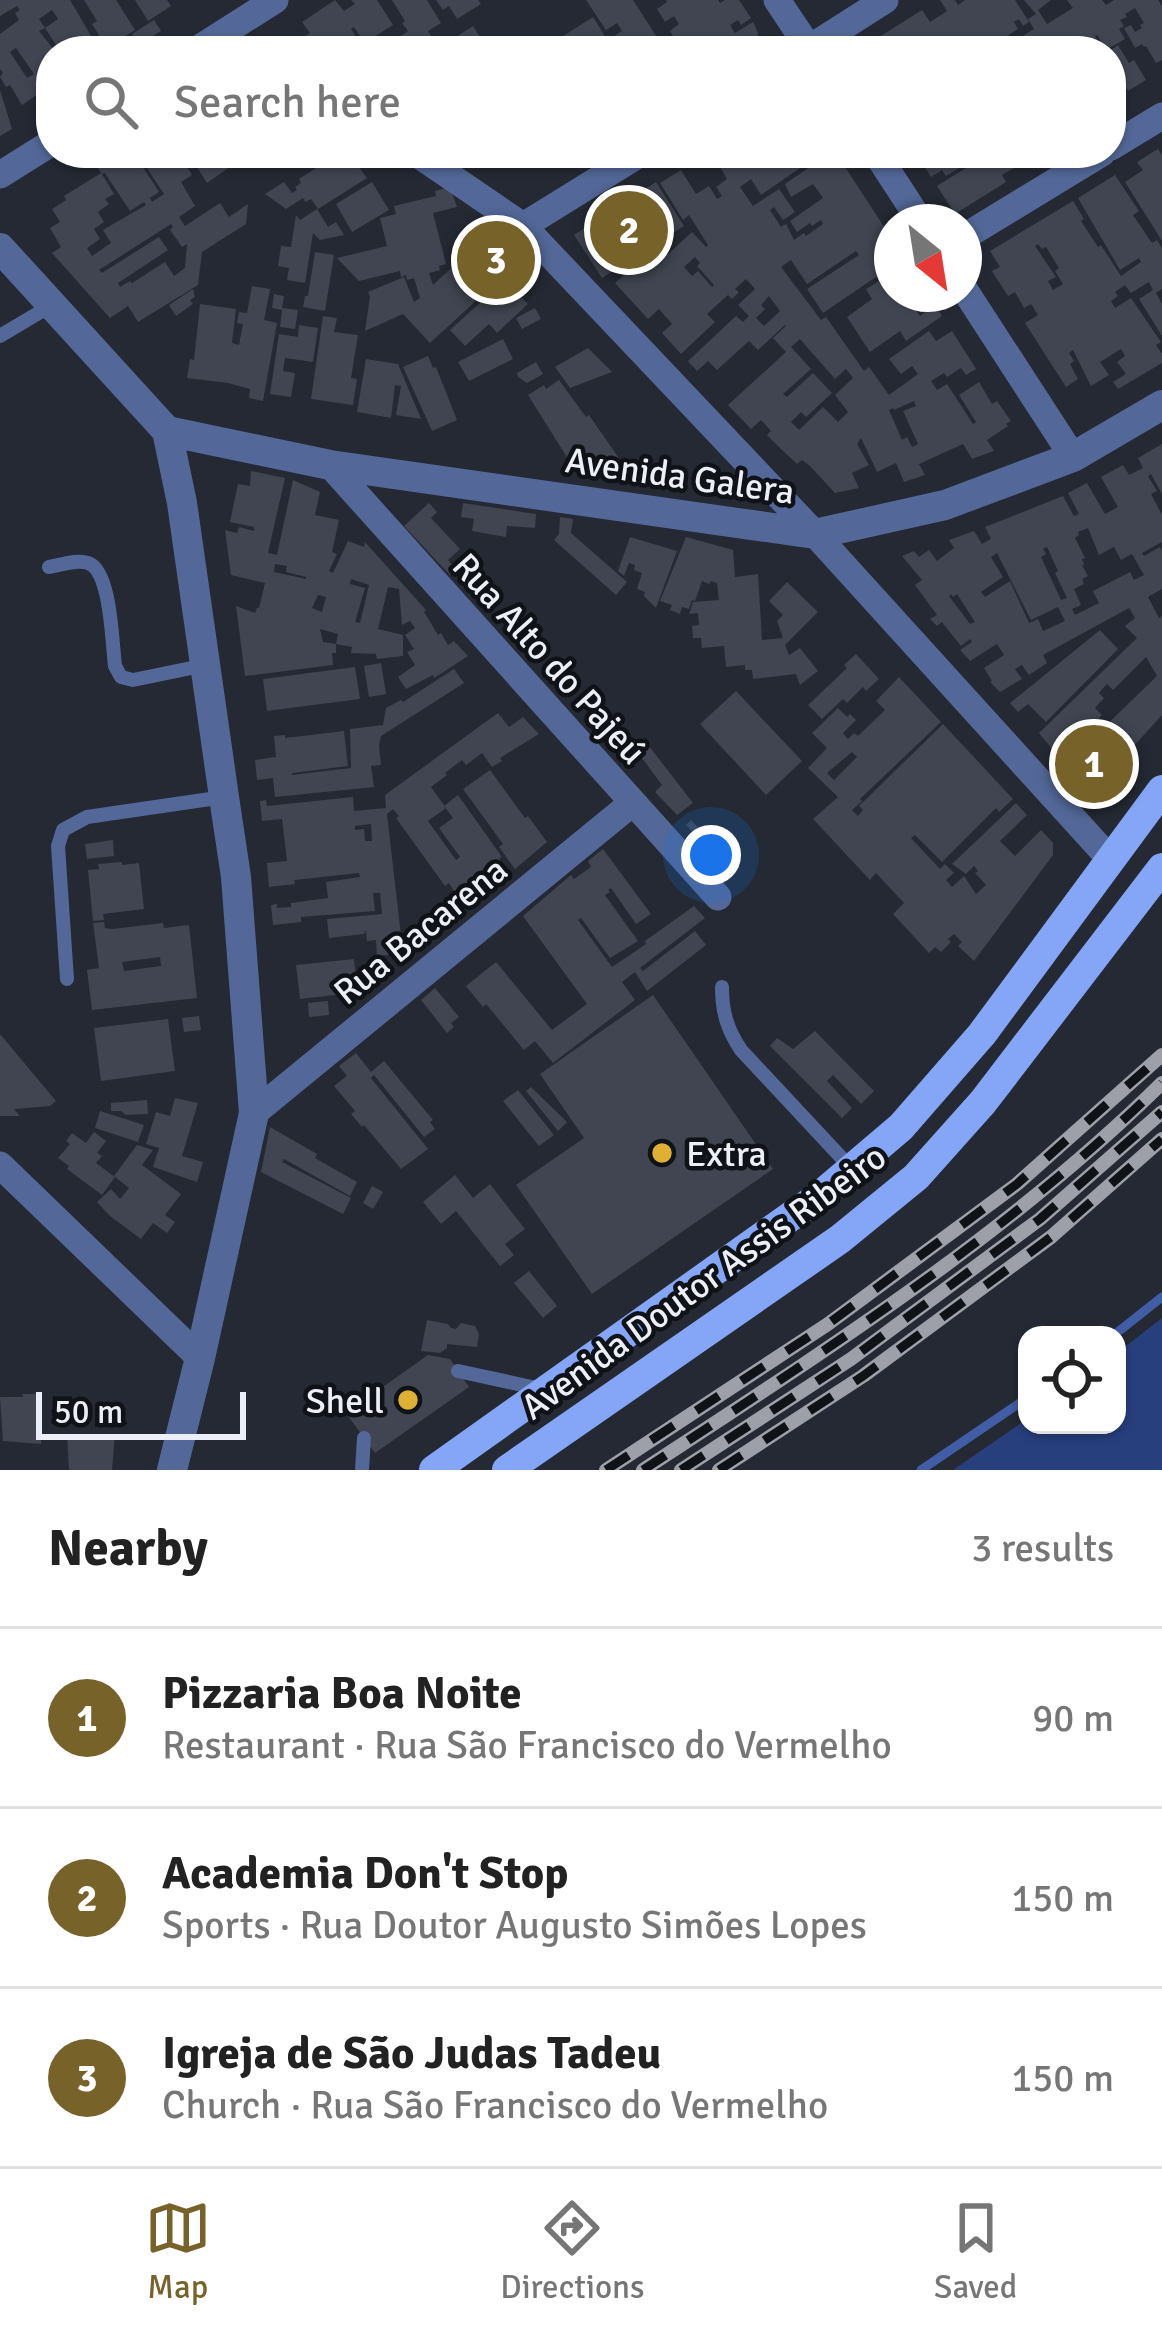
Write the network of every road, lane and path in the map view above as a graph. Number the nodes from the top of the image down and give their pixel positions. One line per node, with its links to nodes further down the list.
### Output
1 (275, 0): 4 (street)
2 (777, 0): 5 (street)
3 (885, 0): 6 (street)
4 (219, 36)
5 (799, 36)
6 (830, 36)
7 (1162, 116): 8 (street)
8 (1126, 139)
9 (36, 152): 14 (street)
10 (438, 168): 16 (street)
11 (617, 168): 16 (street)
12 (886, 168): 15 (street)
13 (1077, 168): 17 (street)
14 (0, 175)
15 (909, 204)
16 (523, 226): 26 (street)
17 (982, 226)
18 (0, 248): 19 (street)
19 (52, 305): 21 (lane); 23 (street)
20 (979, 312): 24 (street)
21 (0, 335)
22 (1162, 405): 24 (street, Avenida Galera)
23 (167, 431): 25 (street, Avenida Galera); 28 (street)
24 (1073, 457): 26 (street, Avenida Galera)
25 (330, 465): 26 (street, Avenida Galera); 31 (street, Rua Alto do Pajeú)
26 (815, 534): 32 (street)
27 (49, 567): 28 (lane)
28 (206, 665): 30 (street)
29 (1162, 790): 32 (main road, Avenida Doutor Assis Ribeiro)
30 (224, 797): 35 (lane); 37 (street)
31 (632, 804): 34 (street, Rua Alto do Pajeú); 37 (street, Rua Bacarena)
32 (1110, 859): 39 (main road, Avenida Doutor Assis Ribeiro)
33 (1162, 868): 47 (main road, Avenida Doutor Assis Ribeiro)
34 (718, 897)
35 (68, 979)
36 (722, 987): 39 (lane)
37 (254, 1113): 40 (street)
38 (0, 1165): 40 (street)
39 (852, 1169): 42 (main road, Avenida Doutor Assis Ribeiro)
40 (200, 1358): 44 (street)
41 (458, 1371): 42 (lane)
42 (546, 1390): 46 (main road, Avenida Doutor Assis Ribeiro)
43 (364, 1438): 45 (lane)
44 (172, 1470)
45 (362, 1470)
46 (434, 1470)
47 (507, 1470)

